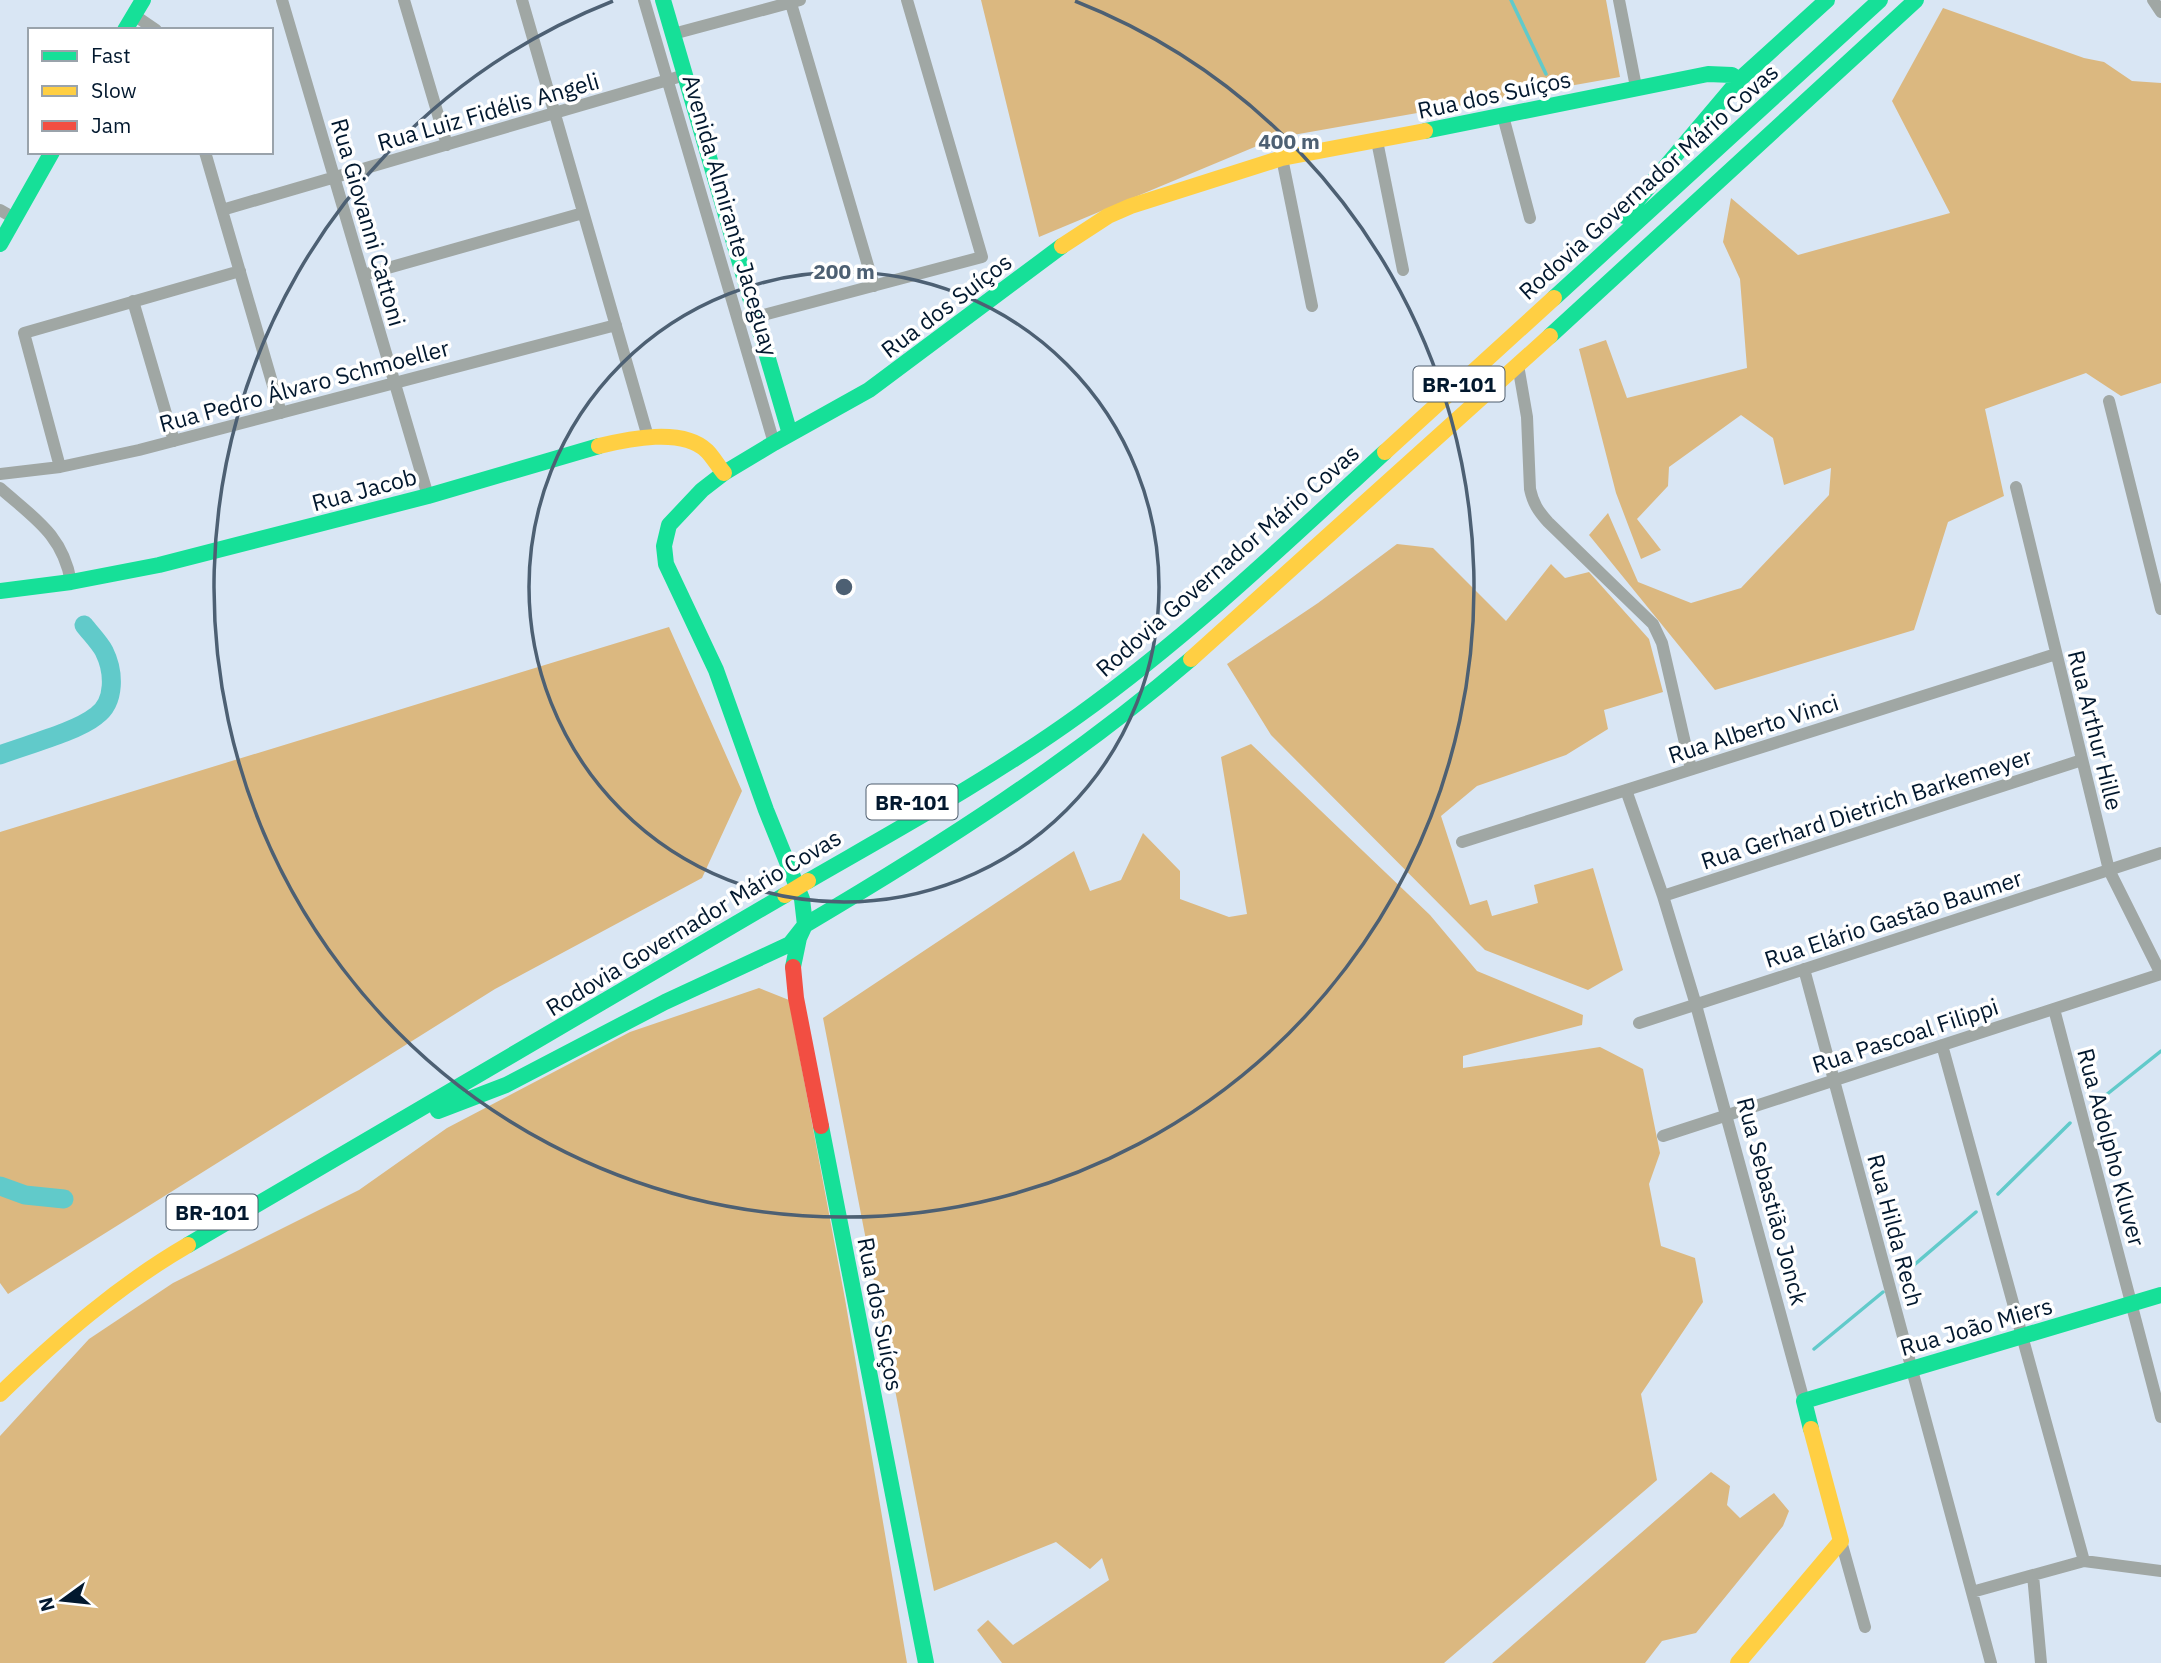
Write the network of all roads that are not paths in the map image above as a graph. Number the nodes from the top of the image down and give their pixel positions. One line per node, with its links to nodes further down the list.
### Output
1 (143, 0): 16 (main road)
2 (282, 0): 31 (street, Rua Giovanni Cattoni)
3 (404, 0): 27 (street)
4 (522, 0): 24 (street)
5 (644, 0): 21 (street, Avenida Almirante Jaceguay)
6 (663, 0): 19 (main road, Avenida Almirante Jaceguay)
7 (906, 0): 41 (street)
8 (1619, 0): 23 (street)
9 (1827, 0): 22 (main road)
10 (1858, 0): 35 (main road, Rodovia Governador Mário Covas / BR-101)
11 (1880, 0): 72 (main road, Rodovia Governador Mário Covas / BR-101)
12 (1916, 0): 46 (main road)
13 (2153, 0): 15 (street)
14 (793, 1): 19 (street); 41 (street)
15 (2161, 12)
16 (134, 15): 17 (main road); 18 (street)
17 (126, 28)
18 (153, 28)
19 (673, 34): 20 (main road, Avenida Almirante Jaceguay)
20 (685, 75): 21 (street, Rua Luiz Fidélis Angeli); 44 (main road, Avenida Almirante Jaceguay)
21 (668, 80): 24 (street, Rua Luiz Fidélis Angeli); 53 (street, Avenida Almirante Jaceguay)
22 (1739, 80): 23 (main road, Rua dos Suíços); 35 (main road)
23 (1636, 87): 25 (main road, Rua dos Suíços)
24 (555, 114): 27 (street, Rua Luiz Fidélis Angeli); 33 (street)
25 (1503, 116): 26 (main road, Rua dos Suíços); 36 (street)
26 (1377, 141): 30 (main road, Rua dos Suíços); 38 (street)
27 (447, 145): 31 (street, Rua Luiz Fidélis Angeli)
28 (51, 154): 34 (main road)
29 (206, 154): 32 (street)
30 (1282, 158): 43 (street); 50 (main road, Rua dos Suíços)
31 (334, 177): 32 (street, Rua Luiz Fidélis Angeli); 40 (street, Rua Giovanni Cattoni)
32 (222, 210): 39 (street)
33 (583, 213): 40 (street); 45 (street)
34 (7, 214): 37 (main road)
35 (1624, 216): 64 (main road, Rodovia Governador Mário Covas / BR-101)
36 (1530, 218)
37 (0, 244)
38 (1404, 270)
39 (240, 271): 42 (street); 49 (street)
40 (363, 275): 47 (street, Rua Giovanni Cattoni)
41 (874, 286): 44 (street)
42 (133, 301): 52 (street); 54 (street)
43 (1312, 306)
44 (756, 317): 50 (main road, Avenida Almirante Jaceguay)
45 (616, 325): 47 (street, Rua Pedro Álvaro Schmoeller); 51 (street)
46 (1518, 365): 66 (street); 75 (main road)
47 (394, 383): 49 (street, Rua Pedro Álvaro Schmoeller); 59 (street, Rua Giovanni Cattoni)
48 (2109, 401): 62 (street)
49 (281, 413): 52 (street, Rua Pedro Álvaro Schmoeller)
50 (790, 434): 53 (main road, Rua dos Suíços)
51 (648, 437): 56 (main road, Rua Jacob); 59 (main road, Rua Jacob)
52 (174, 441): 54 (street, Rua Pedro Álvaro Schmoeller)
53 (774, 443): 56 (main road, Rua dos Suíços)
54 (60, 467): 55 (street, Rua Pedro Álvaro Schmoeller)
55 (0, 474)
56 (724, 474): 75 (main road, Rua dos Suíços)
57 (2016, 487): 63 (street, Rua Arthur Hille)
58 (0, 488): 60 (street)
59 (428, 496): 60 (main road, Rua Jacob)
60 (71, 582): 61 (main road, Rua Jacob)
61 (0, 591)
62 (2161, 609)
63 (2056, 654): 65 (street, Rua Arthur Hille); 66 (street, Rua Alberto Vinci)
64 (988, 757)
65 (2082, 760): 71 (street, Rua Arthur Hille); 74 (street, Rua Gerhard Dietrich Barkemeyer)
66 (1691, 769): 67 (street, Rua Alberto Vinci)
67 (1626, 790): 69 (street, Rua Alberto Vinci); 74 (street, Rua Sebastião Jonck)
68 (871, 826): 72 (main road, Rodovia Governador Mário Covas / BR-101)
69 (1462, 842)
70 (2161, 853): 71 (street, Rua Elário Gastão Baumer)
71 (2109, 870): 77 (street, Rua Elário Gastão Baumer); 79 (street, Rua Arthur Hille)
72 (805, 875): 73 (main road, Rodovia Governador Mário Covas / BR-101, bridge)
73 (782, 888): 86 (main road, Rodovia Governador Mário Covas / BR-101); 88 (main road, Rodovia Governador Mário Covas / BR-101)
74 (1663, 896): 80 (street, Rua Sebastião Jonck)
75 (806, 925): 76 (main road); 78 (main road, Rua dos Suíços)
76 (770, 954): 78 (main road); 86 (main road)
77 (1804, 969): 80 (street, Rua Elário Gastão Baumer); 84 (street, Rua Hilda Rech)
78 (793, 974): 104 (main road, Rua dos Suíços)
79 (2161, 974): 81 (street, Rua Pascoal Filippi)
80 (1696, 1004): 82 (street, Rua Elário Gastão Baumer); 85 (street, Rua Sebastião Jonck)
81 (2054, 1009): 83 (street, Rua Pascoal Filippi); 91 (street, Rua Adolpho Kluver)
82 (1639, 1023)
83 (1942, 1045): 84 (street, Rua Pascoal Filippi); 92 (street)
84 (1834, 1080): 85 (street, Rua Pascoal Filippi); 93 (street, Rua Hilda Rech)
85 (1726, 1116): 87 (street, Rua Pascoal Filippi); 96 (street, Rua Sebastião Jonck)
86 (380, 1132): 95 (main road, Rodovia Governador Mário Covas / BR-101)
87 (1663, 1136)
88 (292, 1166)
89 (190, 1226): 94 (main road, BR-101)
90 (2161, 1295): 91 (main road, Rua João Miers)
91 (2131, 1304): 92 (main road, Rua João Miers); 97 (street, Rua Adolpho Kluver)
92 (2022, 1336): 93 (main road, Rua João Miers); 99 (street)
93 (1912, 1369): 96 (main road, Rua João Miers); 102 (street, Rua Hilda Rech)
94 (0, 1373)
95 (0, 1394)
96 (1804, 1401): 98 (main road, Rua Sebastião Jonck)
97 (2161, 1417)
98 (1842, 1541): 103 (street, Rua Sebastião Jonck); 105 (main road)
99 (2084, 1561): 100 (street); 101 (street)
100 (2161, 1571)
101 (2033, 1575): 102 (street); 107 (street)
102 (1972, 1592): 106 (street, Rua Hilda Rech)
103 (1864, 1627)
104 (926, 1663)
105 (1738, 1663)
106 (1991, 1663)
107 (2040, 1663)

